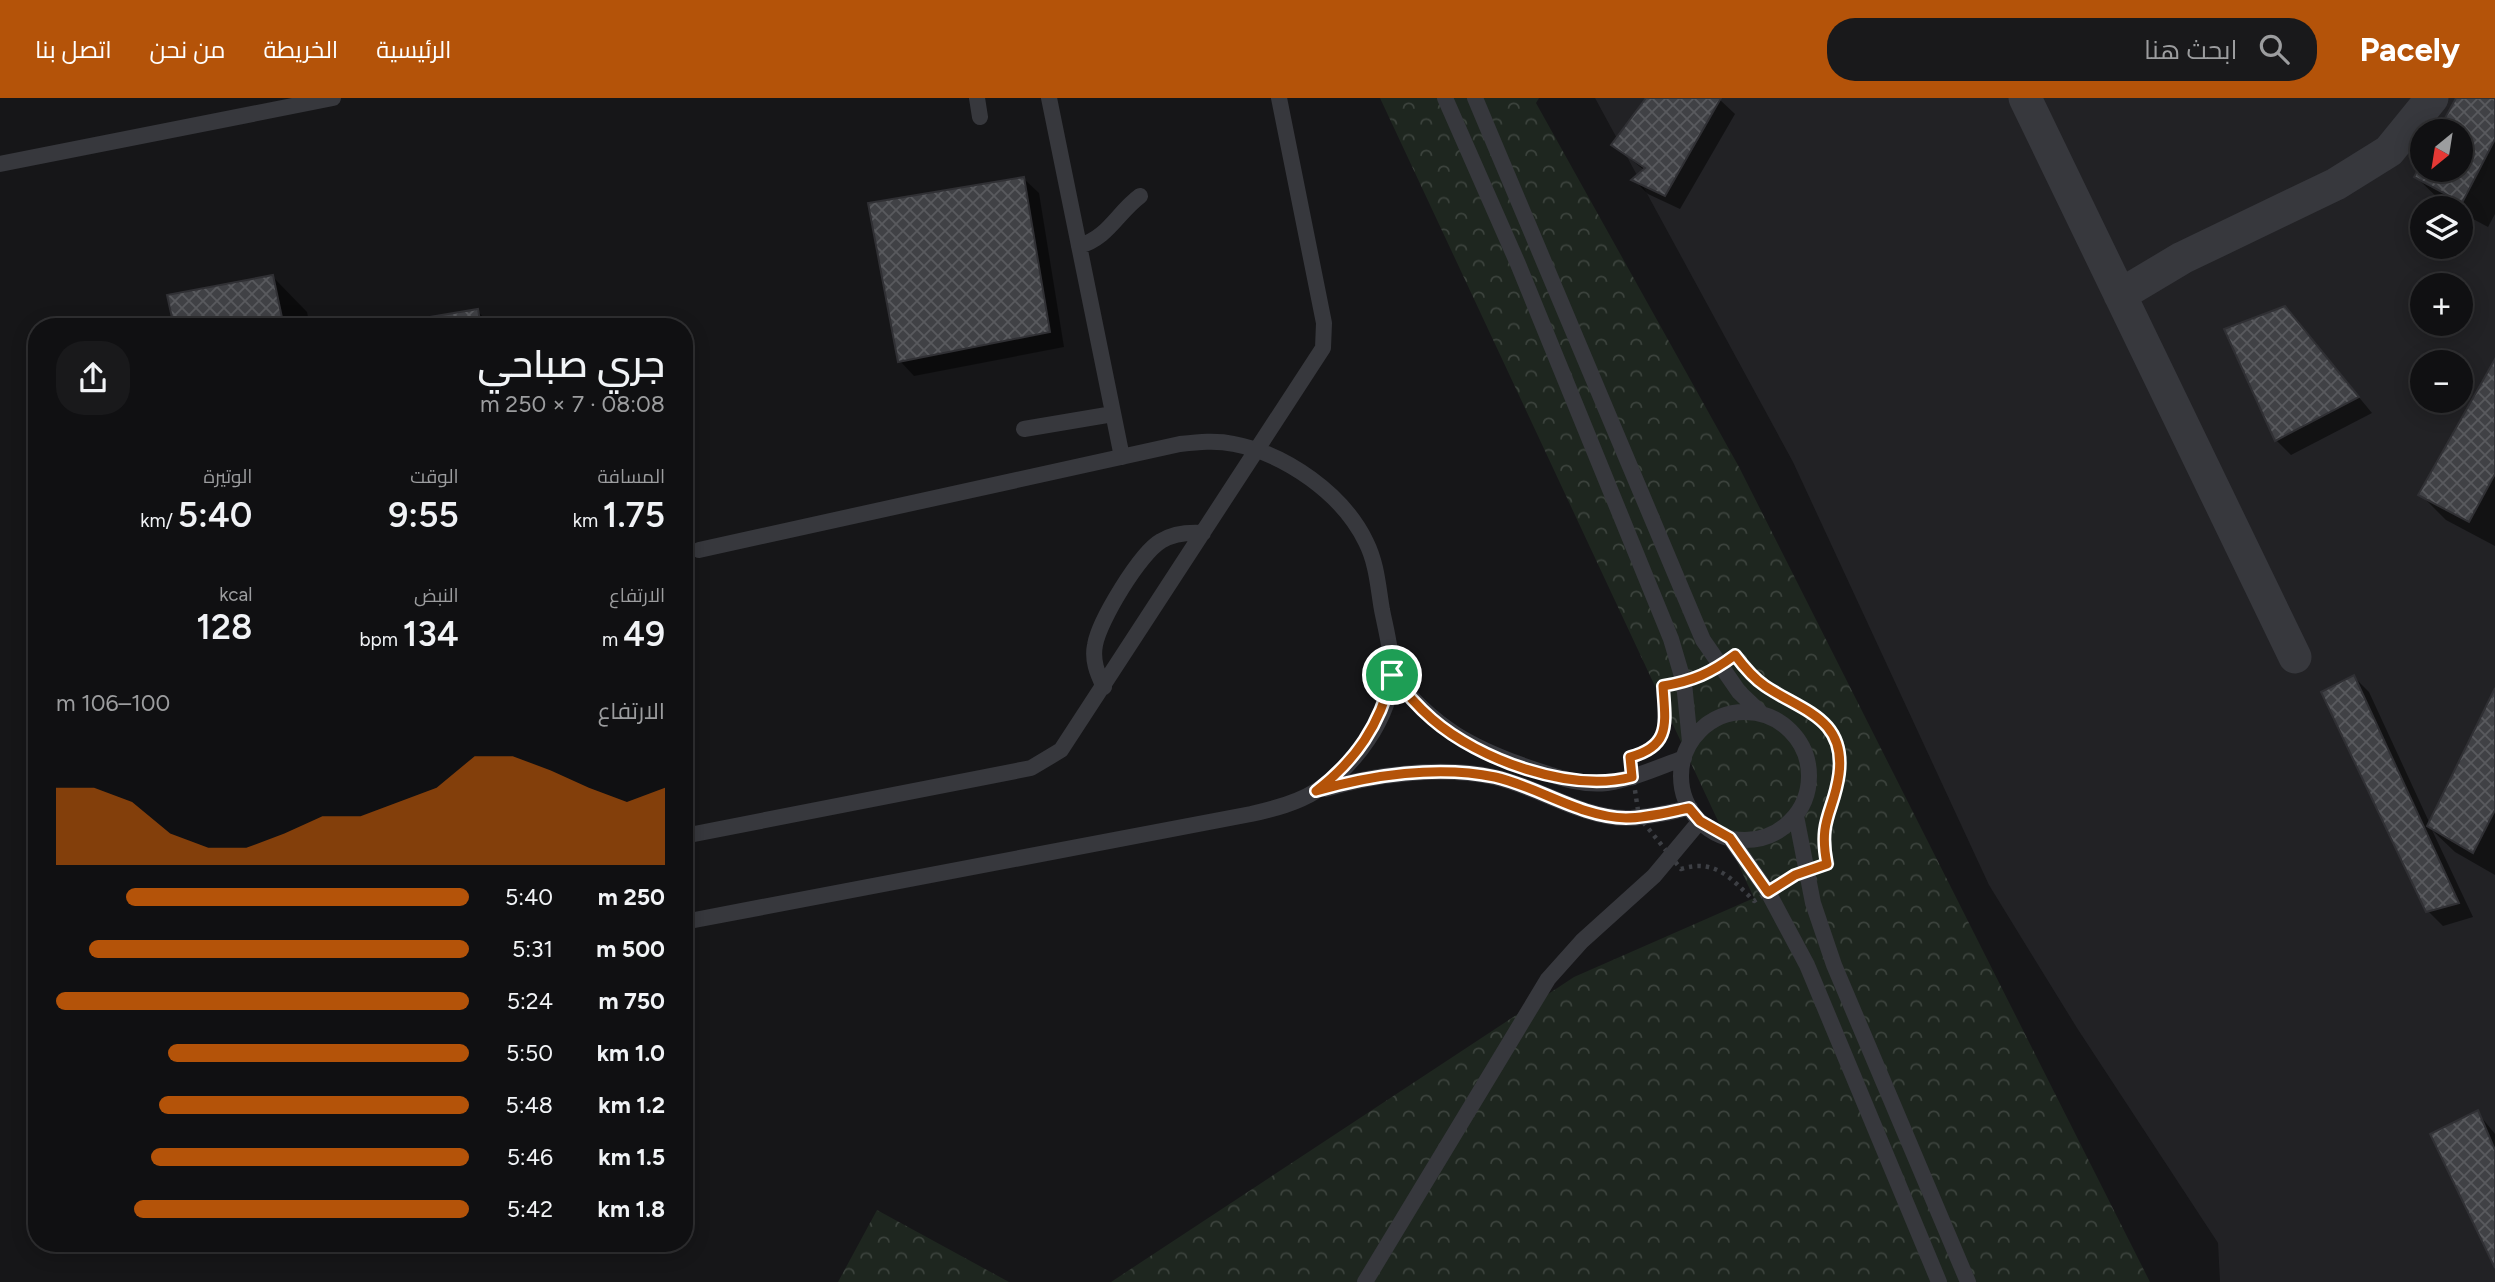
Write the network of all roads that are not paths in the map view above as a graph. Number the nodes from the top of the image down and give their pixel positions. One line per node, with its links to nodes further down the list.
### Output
1 (333, 98): 10 (lane)
2 (976, 98): 9 (lane)
3 (1049, 98): 12 (lane)
4 (1279, 98): 16 (lane)
5 (1445, 98): 24 (lane)
6 (1475, 98): 23 (lane)
7 (2025, 98): 13 (street)
8 (2432, 98): 13 (street)
9 (980, 117)
10 (0, 164)
11 (1139, 196): 12 (lane)
12 (1079, 246): 14 (lane)
13 (2120, 295): 20 (street)
14 (1113, 414): 15 (lane); 17 (lane)
15 (1024, 429)
16 (1257, 451): 17 (lane); 18 (lane); 21 (lane)
17 (1122, 457): 19 (lane)
18 (1203, 533): 22 (lane); 22 (lane)
19 (699, 550)
20 (2295, 657)
21 (1392, 675): 25 (lane); 26 (lane)
22 (1104, 687): 30 (lane)
23 (1761, 713): 24 (lane); 28 (lane)
24 (1690, 742): 25 (lane)
25 (1684, 758): 27 (lane)
26 (1316, 791): 27 (lane); 32 (lane)
27 (1689, 808): 29 (lane)
28 (1796, 816): 31 (lane); 35 (lane)
29 (1700, 821): 31 (lane); 33 (lane)
30 (693, 834)
31 (1730, 838): 34 (lane)
32 (693, 920)
33 (1365, 1282)
34 (1939, 1282)
35 (1968, 1282)

